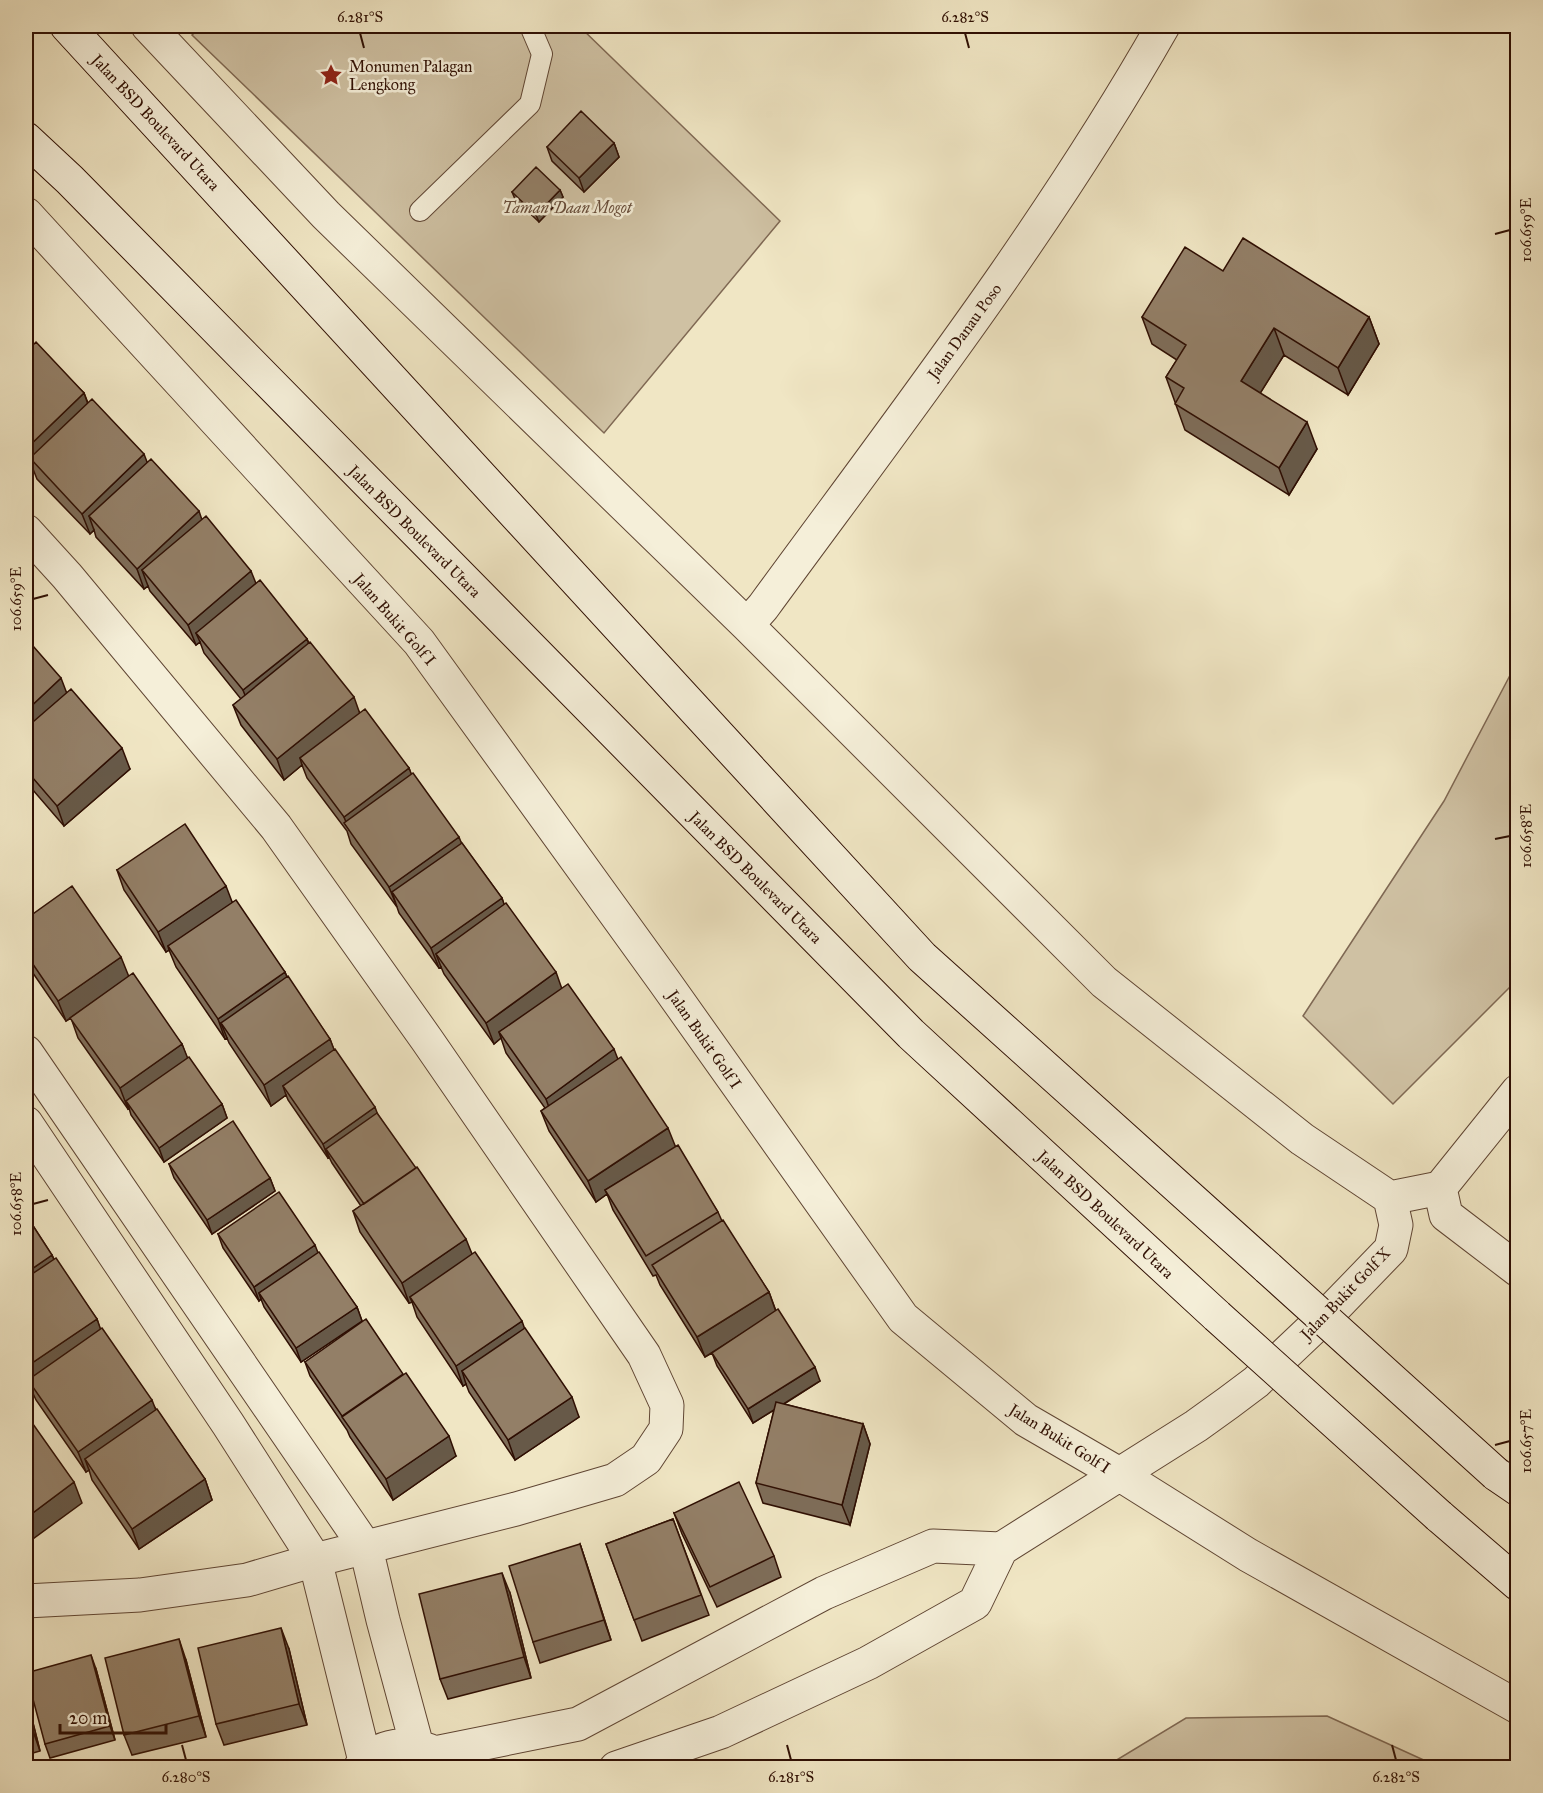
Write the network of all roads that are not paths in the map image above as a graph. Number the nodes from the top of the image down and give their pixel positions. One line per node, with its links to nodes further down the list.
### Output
1 (67, 26): 19 (street, Jalan BSD Boulevard Utara, bridge)
2 (530, 26): 6 (lane)
3 (1163, 26): 9 (street, Jalan Danau Poso)
4 (162, 30): 9 (street)
5 (26, 139): 23 (street, Jalan BSD Boulevard Utara, bridge)
6 (420, 212)
7 (26, 214): 18 (street, Jalan Bukit Golf I)
8 (26, 531): 20 (street)
9 (747, 625): 15 (street)
10 (26, 1052): 14 (street)
11 (1518, 1091): 13 (street)
12 (26, 1123): 16 (street)
13 (1443, 1202): 15 (street); 17 (street)
14 (129, 1203): 16 (street); 20 (street)
15 (1393, 1212): 18 (street, Jalan Bukit Golf X)
16 (97, 1229): 22 (street)
17 (1518, 1270)
18 (1119, 1474): 21 (street, Jalan Bukit Golf X); 25 (street, Jalan Bukit Golf I)
19 (1507, 1481)
20 (366, 1548): 22 (street); 26 (street)
21 (1001, 1549): 26 (street); 28 (street)
22 (315, 1560): 24 (street); 27 (street)
23 (1518, 1584)
24 (26, 1601)
25 (1518, 1707)
26 (434, 1756): 27 (street)
27 (362, 1764)
28 (616, 1767)

